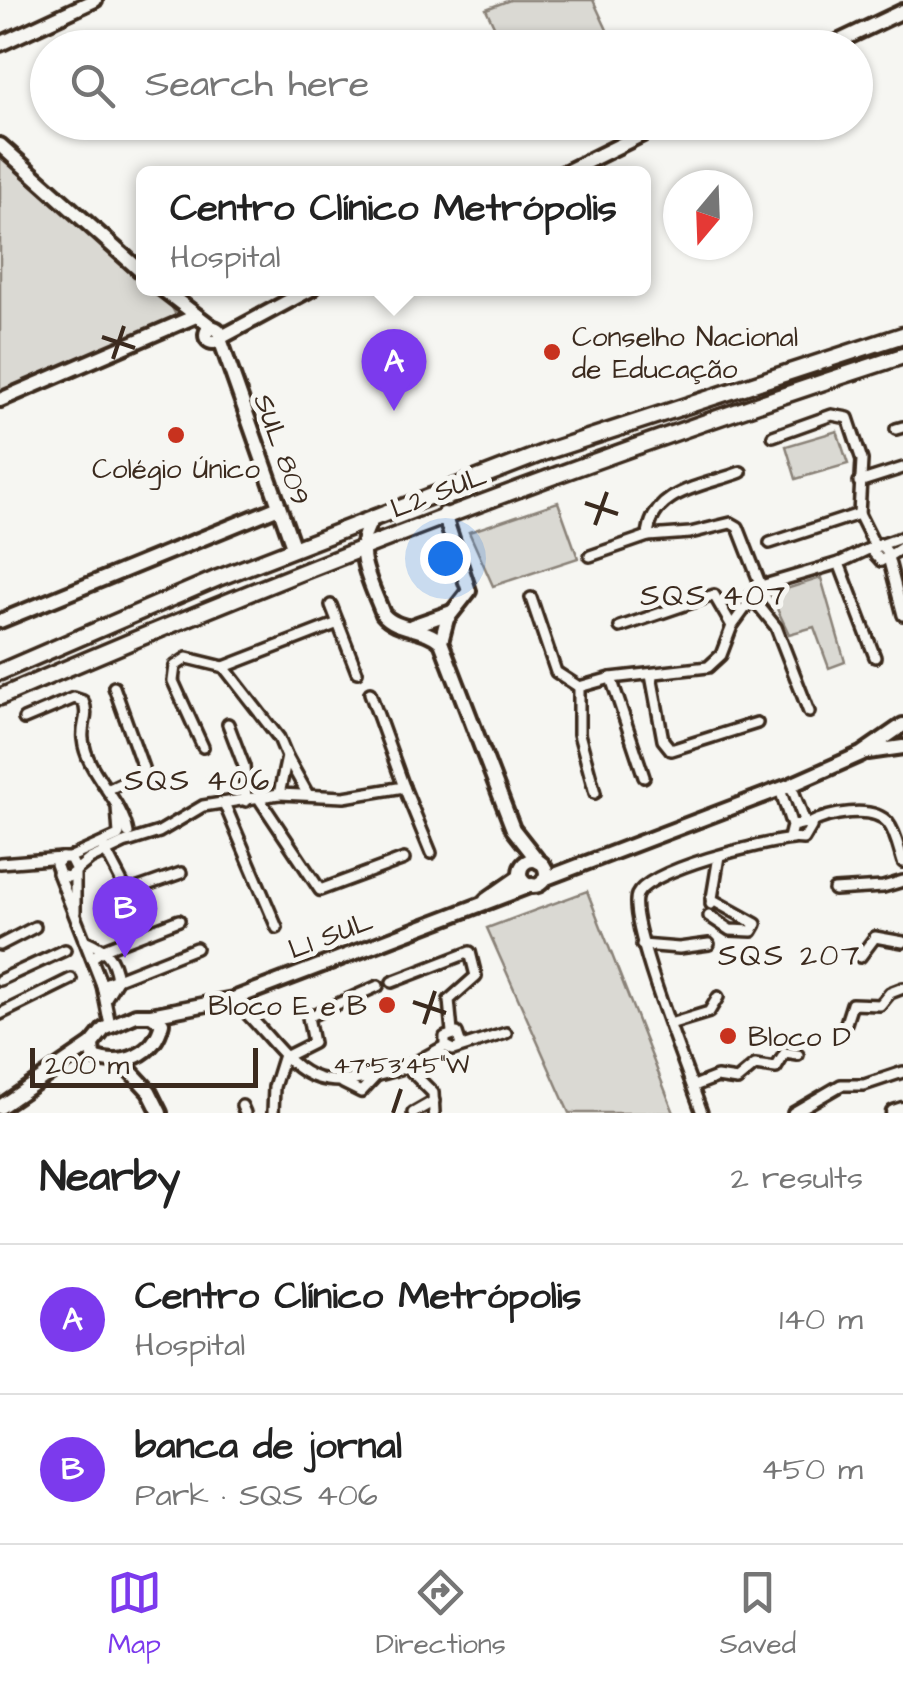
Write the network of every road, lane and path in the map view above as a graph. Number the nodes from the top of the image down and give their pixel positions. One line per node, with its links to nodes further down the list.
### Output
1 (88, 2): 4 (street)
2 (903, 11): 3 (street)
3 (863, 30)
4 (0, 44)
5 (631, 140): 7 (street)
6 (0, 145): 8 (street)
7 (578, 166)
8 (136, 267)
9 (170, 296): 11 (street, SUL 809)
10 (298, 296): 12 (street)
11 (194, 318): 13 (street, SUL 809); 20 (street)
12 (244, 323): 13 (street); 16 (street)
13 (214, 335): 16 (street, SUL 809)
14 (903, 335): 17 (main road, L2 SUL)
15 (903, 356): 19 (main road, L2 SUL)
16 (226, 366): 30 (street, SUL 809)
17 (771, 379): 18 (main road, L2 SUL); 19 (main road)
18 (749, 386): 21 (main road); 23 (main road, L2 SUL)
19 (778, 396): 21 (main road, L2 SUL)
20 (0, 400)
21 (756, 404): 28 (main road, L2 SUL)
22 (773, 436): 27 (street)
23 (511, 465): 26 (main road, L2 SUL); 28 (main road)
24 (903, 468): 27 (street)
25 (741, 472): 34 (street)
26 (489, 474): 29 (main road); 33 (main road, L2 SUL)
27 (860, 482): 32 (street)
28 (523, 486): 29 (main road, L2 SUL)
29 (492, 497): 31 (main road, L2 SUL)
30 (279, 507): 38 (street, SUL 809); 53 (street)
31 (444, 514): 39 (main road, L2 SUL); 51 (street)
32 (859, 514): 36 (street); 40 (street)
33 (374, 516): 38 (main road, L2 SUL); 39 (street)
34 (648, 536): 41 (street); 45 (street)
35 (903, 538): 40 (street)
36 (770, 544)
37 (903, 547): 40 (street)
38 (294, 549): 43 (main road, L2 SUL)
39 (361, 549): 46 (main road, L2 SUL); 55 (street)
40 (881, 553): 42 (street); 52 (street)
41 (590, 556)
42 (842, 561): 45 (street); 59 (street)
43 (250, 566): 44 (main road, L2 SUL); 46 (main road)
44 (218, 578): 49 (main road); 61 (main road, L2 SUL)
45 (761, 586): 47 (street)
46 (254, 590): 49 (main road, L2 SUL)
47 (752, 596): 56 (street); 69 (street)
48 (531, 598): 66 (street)
49 (224, 601): 68 (main road, L2 SUL)
50 (330, 605): 54 (street)
51 (452, 612): 55 (street); 58 (street)
52 (903, 614)
53 (0, 621)
54 (338, 623): 60 (street); 62 (street)
55 (410, 626): 58 (street)
56 (732, 626): 57 (street); 63 (street)
57 (620, 627)
58 (442, 642): 91 (street)
59 (875, 657)
60 (224, 667): 74 (street); 77 (street)
61 (0, 672)
62 (357, 672)
63 (652, 675): 64 (street); 71 (street)
64 (612, 678): 66 (street); 78 (street)
65 (114, 687): 83 (street)
66 (579, 687): 86 (street)
67 (370, 693): 81 (street)
68 (0, 698)
69 (809, 712)
70 (24, 719): 83 (street)
71 (757, 723)
72 (228, 724): 88 (street)
73 (903, 725): 76 (street, L1 SUL)
74 (203, 747)
75 (900, 748): 76 (street, L1 SUL)
76 (861, 754): 82 (street, L1 SUL)
77 (287, 757): 79 (street); 80 (street)
78 (644, 777)
79 (281, 782): 80 (street); 85 (street)
80 (300, 782): 84 (street)
81 (404, 787): 84 (street); 95 (street)
82 (786, 787): 90 (street); 92 (street); 106 (street, L1 SUL)
83 (108, 789): 93 (street)
84 (307, 793): 85 (street)
85 (279, 794): 87 (street)
86 (595, 794)
87 (260, 800): 88 (street); 99 (street)
88 (246, 801): 89 (street)
89 (224, 804): 93 (street); 116 (street)
90 (808, 827): 92 (street); 92 (street); 101 (street)
91 (513, 829): 105 (street); 106 (street)
92 (791, 832): 96 (street)
93 (124, 837): 94 (street)
94 (104, 848): 97 (street); 103 (street); 104 (street)
95 (431, 854)
96 (718, 856): 109 (street); 121 (street)
97 (66, 858): 98 (street); 102 (street); 103 (street)
98 (18, 859): 100 (street); 102 (street)
99 (404, 859)
100 (0, 861)
101 (903, 862)
102 (57, 871): 103 (street); 112 (street)
103 (76, 871): 112 (street)
104 (181, 873)
105 (520, 873): 106 (street, L1 SUL); 106 (street); 110 (street, L1 SUL)
106 (540, 873): 110 (street, L1 SUL)
107 (903, 881): 108 (street)
108 (834, 890)
109 (711, 899): 111 (street); 113 (street)
110 (486, 900): 134 (street, L1 SUL)
111 (721, 908): 113 (street); 113 (street)
112 (75, 915): 117 (street)
113 (710, 916)
114 (179, 920): 123 (street)
115 (35, 926): 120 (street)
116 (276, 928)
117 (84, 940): 123 (street); 126 (street)
118 (903, 942): 125 (street)
119 (709, 944): 121 (street)
120 (0, 945)
121 (642, 946): 144 (street)
122 (196, 948): 129 (street)
123 (104, 949): 126 (street); 129 (street)
124 (65, 950): 128 (street)
125 (860, 957)
126 (92, 958): 131 (street)
127 (71, 979): 139 (street)
128 (0, 980)
129 (117, 980): 131 (street); 136 (street)
130 (392, 982): 147 (street)
131 (102, 985): 136 (street)
132 (378, 986): 154 (street)
133 (903, 988): 143 (street)
134 (252, 993): 137 (street, L1 SUL); 141 (street)
135 (718, 997): 144 (street)
136 (107, 999): 142 (street); 145 (street)
137 (233, 999): 138 (street, L1 SUL); 141 (street)
138 (191, 1010): 140 (street, L1 SUL); 146 (street, L1 SUL)
139 (0, 1014)
140 (151, 1015): 142 (street, L1 SUL); 146 (street)
141 (249, 1015): 154 (street)
142 (126, 1018): 145 (street, L1 SUL)
143 (846, 1022)
144 (672, 1023): 160 (street)
145 (110, 1025): 149 (street)
146 (162, 1028): 152 (street)
147 (452, 1032): 150 (street); 151 (street)
148 (506, 1033): 150 (street)
149 (92, 1044): 155 (street); 158 (street)
150 (461, 1045): 151 (street)
151 (445, 1046): 157 (street)
152 (143, 1053): 156 (street); 161 (street)
153 (798, 1055): 160 (street)
154 (283, 1058): 157 (street); 166 (street)
155 (103, 1060): 156 (street); 158 (street)
156 (122, 1062): 161 (street)
157 (407, 1067): 162 (street)
158 (63, 1068): 163 (street)
159 (903, 1072): 170 (street)
160 (694, 1086): 169 (street)
161 (149, 1091): 165 (street)
162 (434, 1101): 167 (street); 168 (street)
163 (1, 1109)
164 (903, 1110): 171 (main road)
165 (160, 1113)
166 (273, 1113)
167 (413, 1113)
168 (434, 1113)
169 (702, 1113)
170 (793, 1113)
171 (894, 1113)

